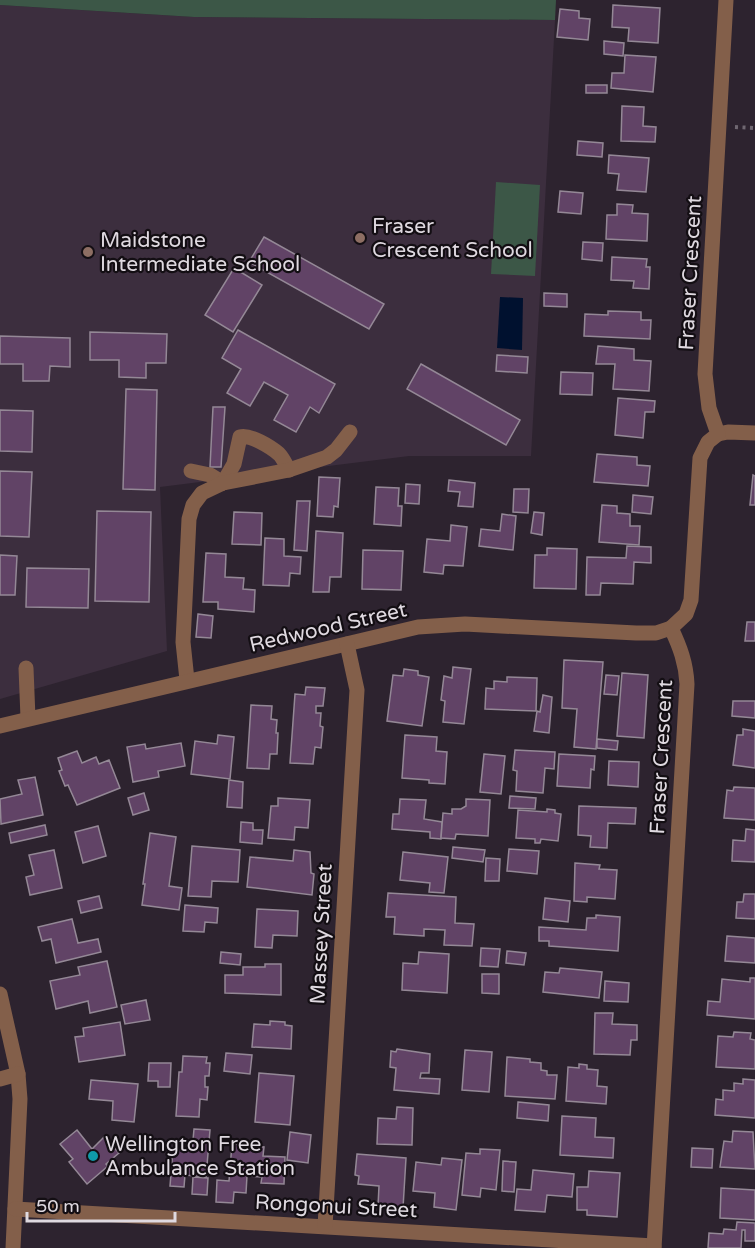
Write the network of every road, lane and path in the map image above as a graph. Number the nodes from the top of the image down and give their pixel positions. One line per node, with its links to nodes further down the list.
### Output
1 (726, 0): 4 (street, Fraser Crescent)
2 (350, 432): 5 (street)
3 (755, 433): 4 (street)
4 (718, 434): 8 (street)
5 (289, 470): 7 (street); 7 (street)
6 (191, 471): 7 (street)
7 (223, 483): 11 (street)
8 (671, 628): 9 (street, Redwood Street); 19 (street, Fraser Crescent)
9 (347, 645): 11 (street, Redwood Street); 18 (street, Massey Street)
10 (26, 668): 12 (street)
11 (187, 680): 12 (street, Redwood Street)
12 (28, 718): 13 (street, Redwood Street)
13 (0, 726)
14 (0, 994): 15 (street)
15 (18, 1074): 16 (street); 17 (street)
16 (0, 1079)
17 (15, 1209): 18 (street, Rongonui Street); 20 (street)
18 (325, 1226): 19 (street, Rongonui Street)
19 (654, 1247)
20 (13, 1248)

